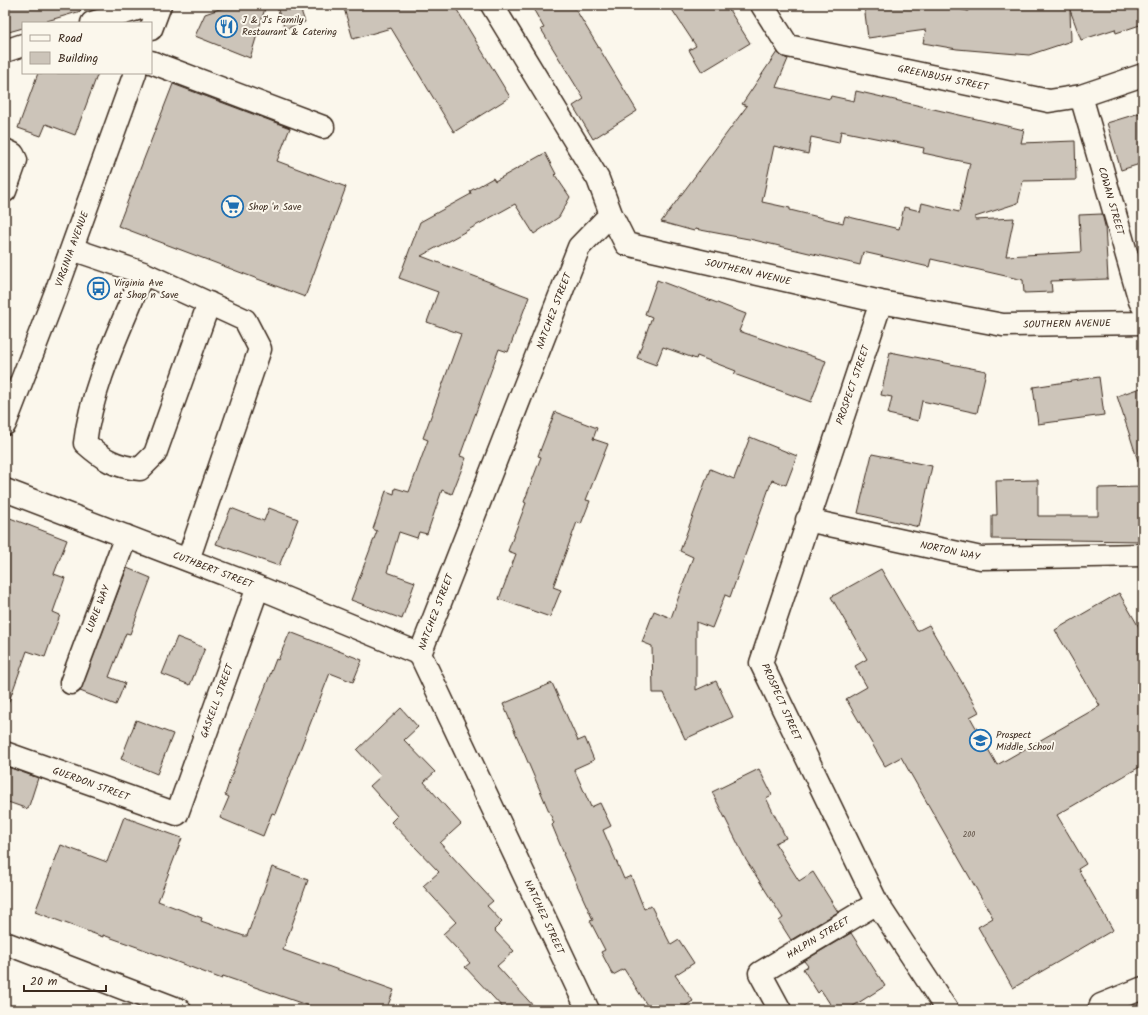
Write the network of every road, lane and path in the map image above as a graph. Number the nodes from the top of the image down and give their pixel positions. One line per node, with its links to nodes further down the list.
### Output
1 (150, 5): 5 (street)
2 (160, 5): 6 (street)
3 (492, 5): 16 (street, SOUTHERN AVENUE)
4 (762, 5): 12 (street, GREENBUSH STREET)
5 (95, 22)
6 (152, 26)
7 (22, 45): 8 (street)
8 (5, 50)
9 (152, 62): 13 (street)
10 (135, 74): 17 (street, VIRGINIA AVENUE)
11 (1143, 75): 12 (street, GREENBUSH STREET)
12 (1081, 96): 21 (street, COWAN STREET)
13 (323, 127)
14 (9, 152): 15 (street)
15 (5, 191)
16 (611, 214): 19 (street, SOUTHERN AVENUE); 30 (street, NATCHEZ STREET)
17 (72, 248): 18 (street); 23 (street, VIRGINIA AVENUE)
18 (143, 273): 20 (street); 20 (street)
19 (881, 302): 22 (street, SOUTHERN AVENUE); 25 (street, PROSPECT STREET)
20 (209, 303): 28 (street)
21 (1143, 306)
22 (1143, 323)
23 (5, 424)
24 (5, 490): 26 (street, CUTHBERT STREET)
25 (807, 520): 27 (street, NORTON WAY); 34 (street, PROSPECT STREET)
26 (126, 536): 28 (street, CUTHBERT STREET); 31 (street, LURIE WAY)
27 (1143, 555)
28 (188, 560): 29 (street, CUTHBERT STREET)
29 (258, 587): 30 (street, CUTHBERT STREET); 33 (street, GASKELL STREET)
30 (420, 654): 38 (street, NATCHEZ STREET)
31 (71, 683)
32 (5, 753): 33 (street, GUERDON STREET)
33 (177, 814)
34 (877, 903): 39 (street, HALPIN STREET); 40 (street, PROSPECT STREET)
35 (5, 943): 37 (street)
36 (1143, 988): 41 (street)
37 (180, 1010)
38 (588, 1010)
39 (780, 1010)
40 (947, 1010)
41 (1099, 1010)

